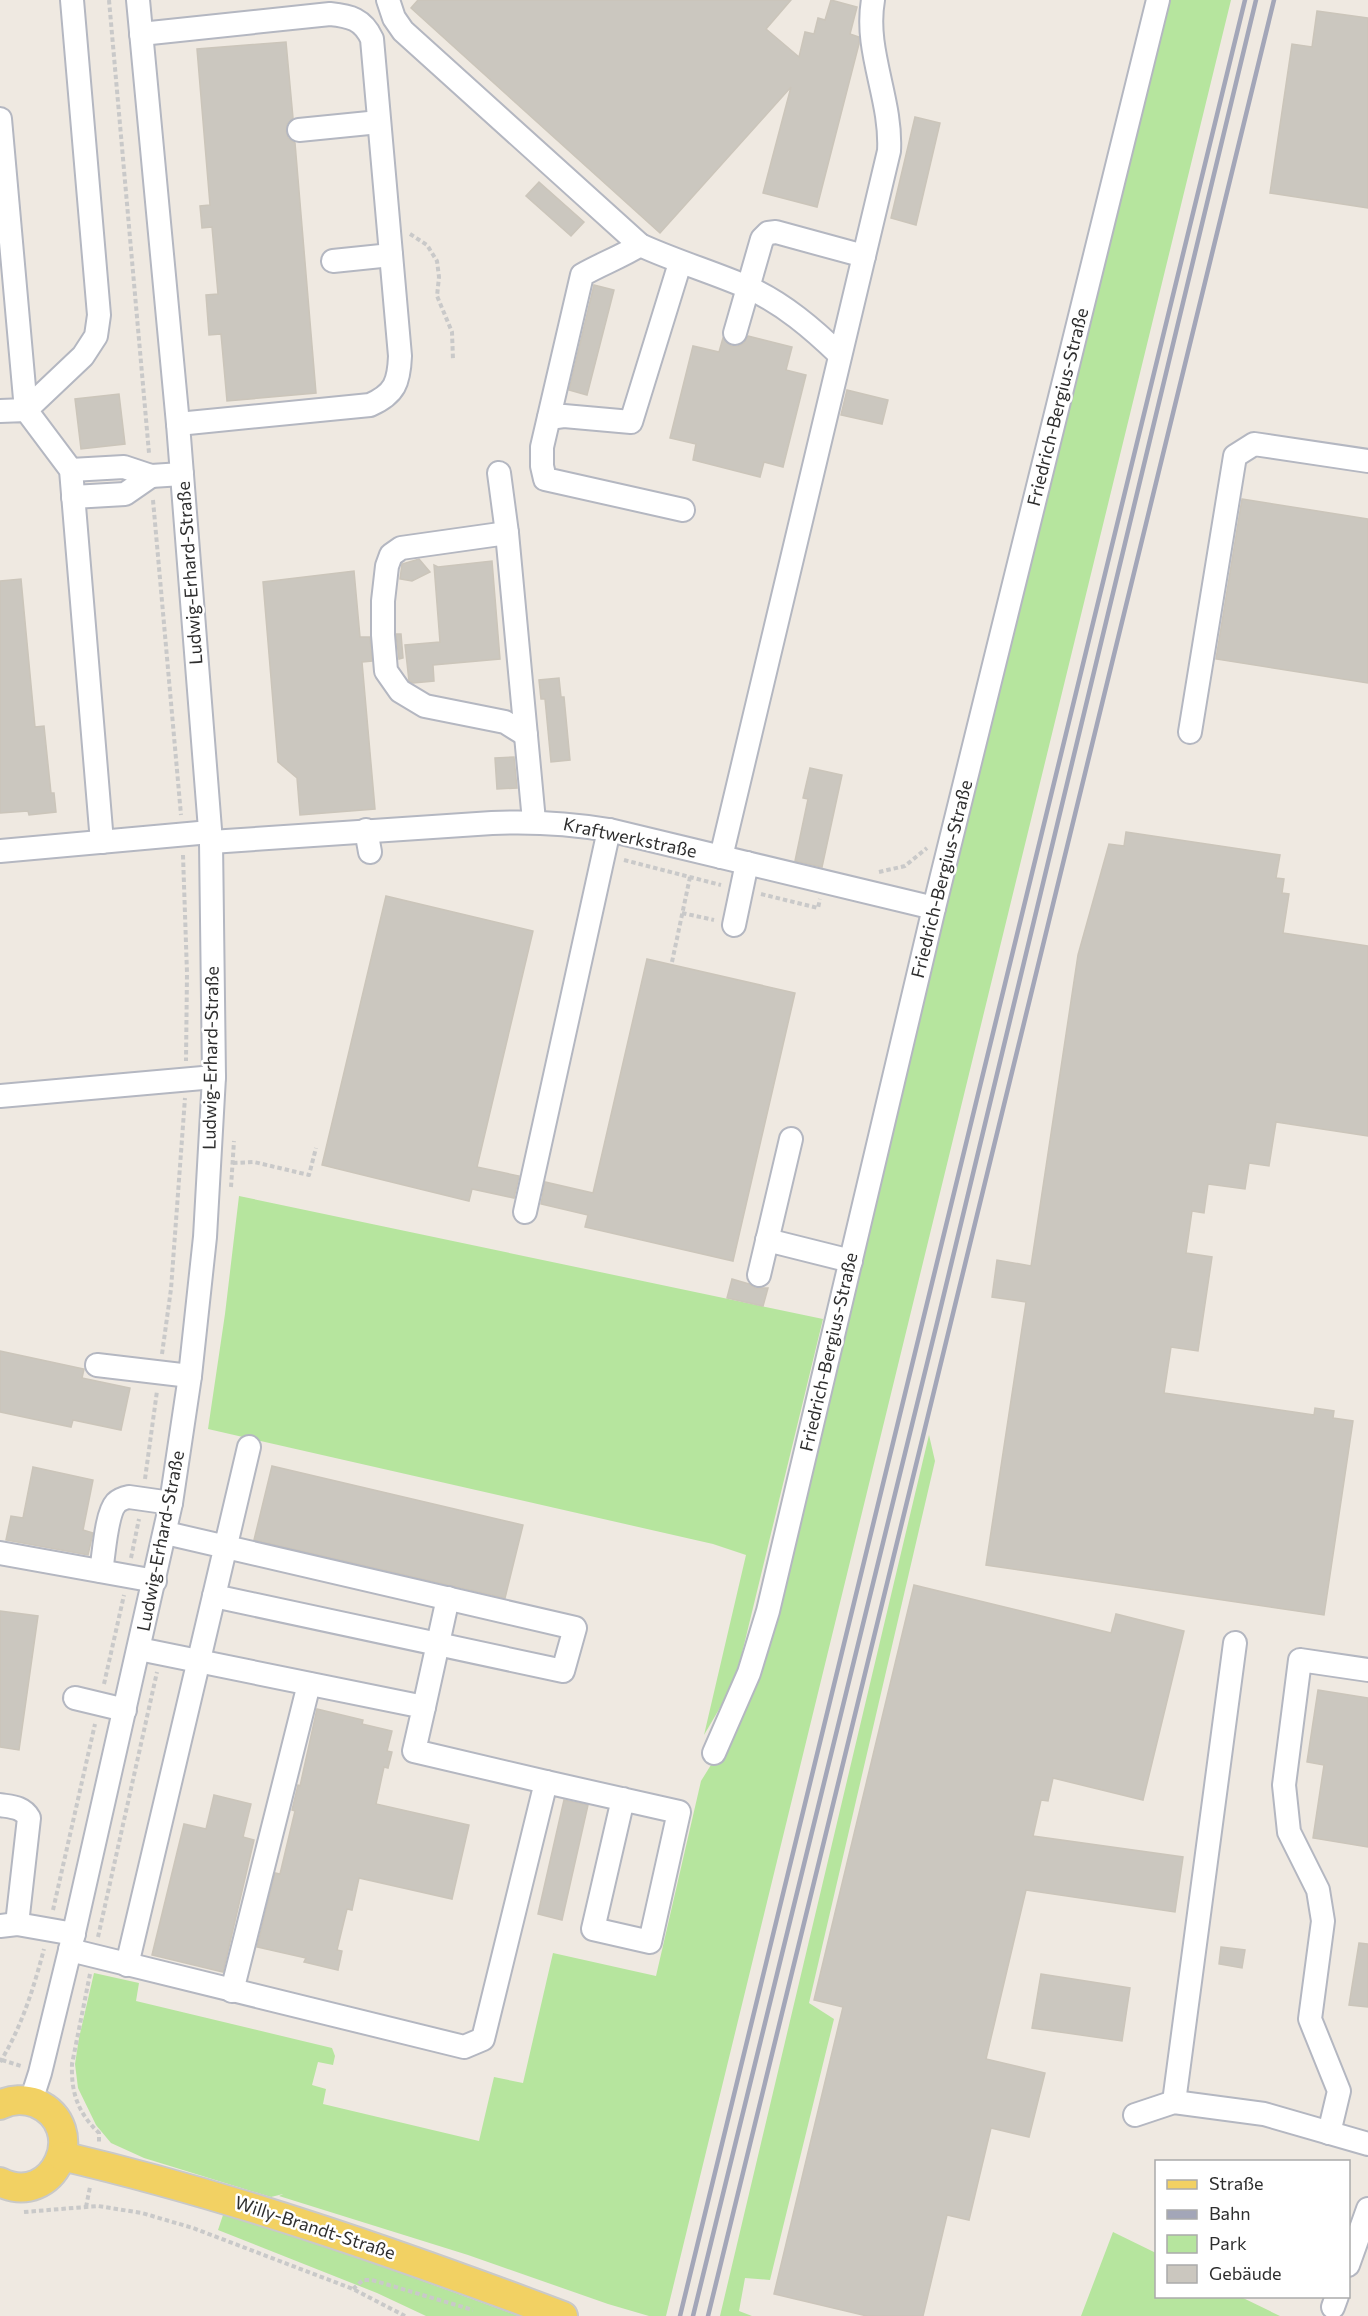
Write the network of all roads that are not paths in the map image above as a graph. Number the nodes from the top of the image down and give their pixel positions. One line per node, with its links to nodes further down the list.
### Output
1 (72, 0): 18 (street)
2 (138, 0): 6 (street, Ludwig-Erhard-Straße)
3 (388, 0): 10 (street)
4 (873, 0): 12 (street)
5 (1158, 0): 39 (street, Friedrich-Bergius-Straße)
6 (141, 34): 8 (street); 21 (street, Ludwig-Erhard-Straße)
7 (0, 119): 18 (street)
8 (379, 122): 9 (street); 11 (street)
9 (299, 130)
10 (640, 245): 14 (street); 20 (street)
11 (391, 255): 13 (street); 21 (street)
12 (864, 256): 15 (street); 17 (street)
13 (333, 261)
14 (680, 263): 15 (street); 20 (street)
15 (748, 288): 16 (street); 17 (street)
16 (735, 333)
17 (840, 355): 37 (street)
18 (26, 410): 19 (street); 23 (street)
19 (0, 411)
20 (549, 418): 28 (street)
21 (178, 424): 25 (street, Ludwig-Erhard-Straße)
22 (1368, 461): 30 (street)
23 (71, 470): 26 (street); 27 (street)
24 (499, 473): 29 (street)
25 (182, 474): 26 (street); 34 (street, Ludwig-Erhard-Straße)
26 (152, 476): 27 (street)
27 (73, 497): 35 (street)
28 (683, 510)
29 (507, 533): 31 (street); 31 (street)
30 (1190, 732)
31 (526, 735): 32 (street)
32 (534, 821): 33 (street, Kraftwerkstraße); 34 (street, Kraftwerkstraße)
33 (609, 830): 37 (street, Kraftwerkstraße); 44 (street)
34 (210, 837): 35 (street, Kraftwerkstraße); 41 (street, Ludwig-Erhard-Straße)
35 (102, 842): 36 (street, Kraftwerkstraße)
36 (0, 851)
37 (721, 857): 38 (street, Kraftwerkstraße)
38 (747, 863): 39 (street, Kraftwerkstraße); 40 (street)
39 (934, 908): 46 (street, Friedrich-Bergius-Straße)
40 (734, 925)
41 (214, 1077): 42 (street); 49 (street, Ludwig-Erhard-Straße)
42 (0, 1096)
43 (790, 1139): 45 (street)
44 (525, 1212)
45 (767, 1240): 46 (street); 47 (street)
46 (851, 1262): 68 (street, Friedrich-Bergius-Straße)
47 (759, 1275)
48 (97, 1365): 49 (street)
49 (190, 1376): 51 (street, Ludwig-Erhard-Straße)
50 (249, 1447): 53 (street)
51 (171, 1503): 52 (street, Ludwig-Erhard-Straße); 55 (street)
52 (166, 1533): 53 (street); 56 (street, Ludwig-Erhard-Straße)
53 (226, 1546): 57 (street); 58 (street)
54 (0, 1553): 55 (street)
55 (101, 1571): 56 (street)
56 (154, 1581): 61 (street, Ludwig-Erhard-Straße)
57 (214, 1596): 60 (street); 62 (street)
58 (448, 1598): 60 (street); 60 (street)
59 (1234, 1643): 77 (street)
60 (438, 1644): 66 (street)
61 (139, 1649): 62 (street); 67 (street, Ludwig-Erhard-Straße)
62 (200, 1661): 64 (street); 74 (street)
63 (1368, 1670): 80 (street)
64 (309, 1684): 66 (street); 75 (street)
65 (75, 1698): 67 (street)
66 (424, 1707): 69 (street)
67 (125, 1710): 73 (street, Ludwig-Erhard-Straße)
68 (714, 1753)
69 (546, 1782): 70 (street); 75 (street)
70 (623, 1799): 70 (street)
71 (0, 1805): 72 (street)
72 (8, 1925): 73 (street)
73 (72, 1942): 74 (street); 76 (street, Ludwig-Erhard-Straße)
74 (127, 1965): 75 (street)
75 (232, 1991)
76 (31, 2101): 78 (main road); 82 (main road)
77 (1174, 2102): 79 (street); 80 (street)
78 (0, 2106)
79 (1136, 2115)
80 (1329, 2133): 81 (street)
81 (1368, 2144)
82 (62, 2156): 83 (main road); 86 (main road, Willy-Brandt-Straße)
83 (0, 2182)
84 (1368, 2210): 85 (street)
85 (1350, 2260)
86 (563, 2316)

